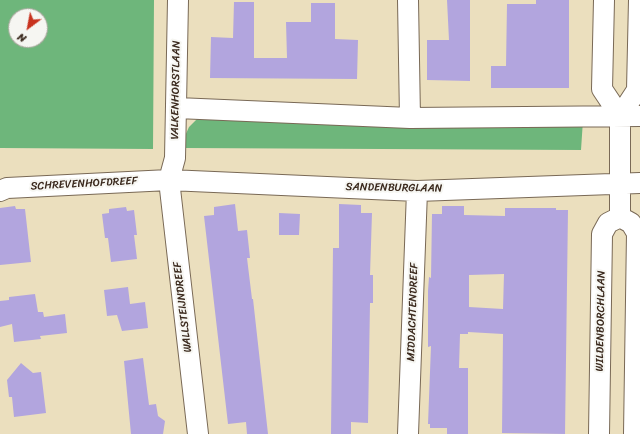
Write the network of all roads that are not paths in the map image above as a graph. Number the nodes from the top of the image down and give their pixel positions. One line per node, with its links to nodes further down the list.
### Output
1 (178, 0): 5 (street, VALKENHORSTLAAN)
2 (408, 0): 8 (street)
3 (604, 0): 6 (street)
4 (639, 0): 6 (street)
5 (177, 108): 8 (street); 9 (street, VALKENHORSTLAAN)
6 (620, 116): 7 (street); 8 (street); 10 (street)
7 (640, 116)
8 (410, 118)
9 (168, 180): 12 (street, SANDENBURGLAAN); 13 (street, SCHREVENHOFDREEF); 15 (street, WALLSTEIJNDREEF)
10 (620, 182): 11 (street, SANDENBURGLAAN); 12 (street, SANDENBURGLAAN); 14 (street)
11 (640, 183)
12 (418, 190): 16 (street, MIDDACHTENDREEF)
13 (0, 191)
14 (620, 217): 17 (street, WILDENBORCHLAAN); 18 (street)
15 (198, 434)
16 (408, 434)
17 (600, 434)
18 (634, 434)

